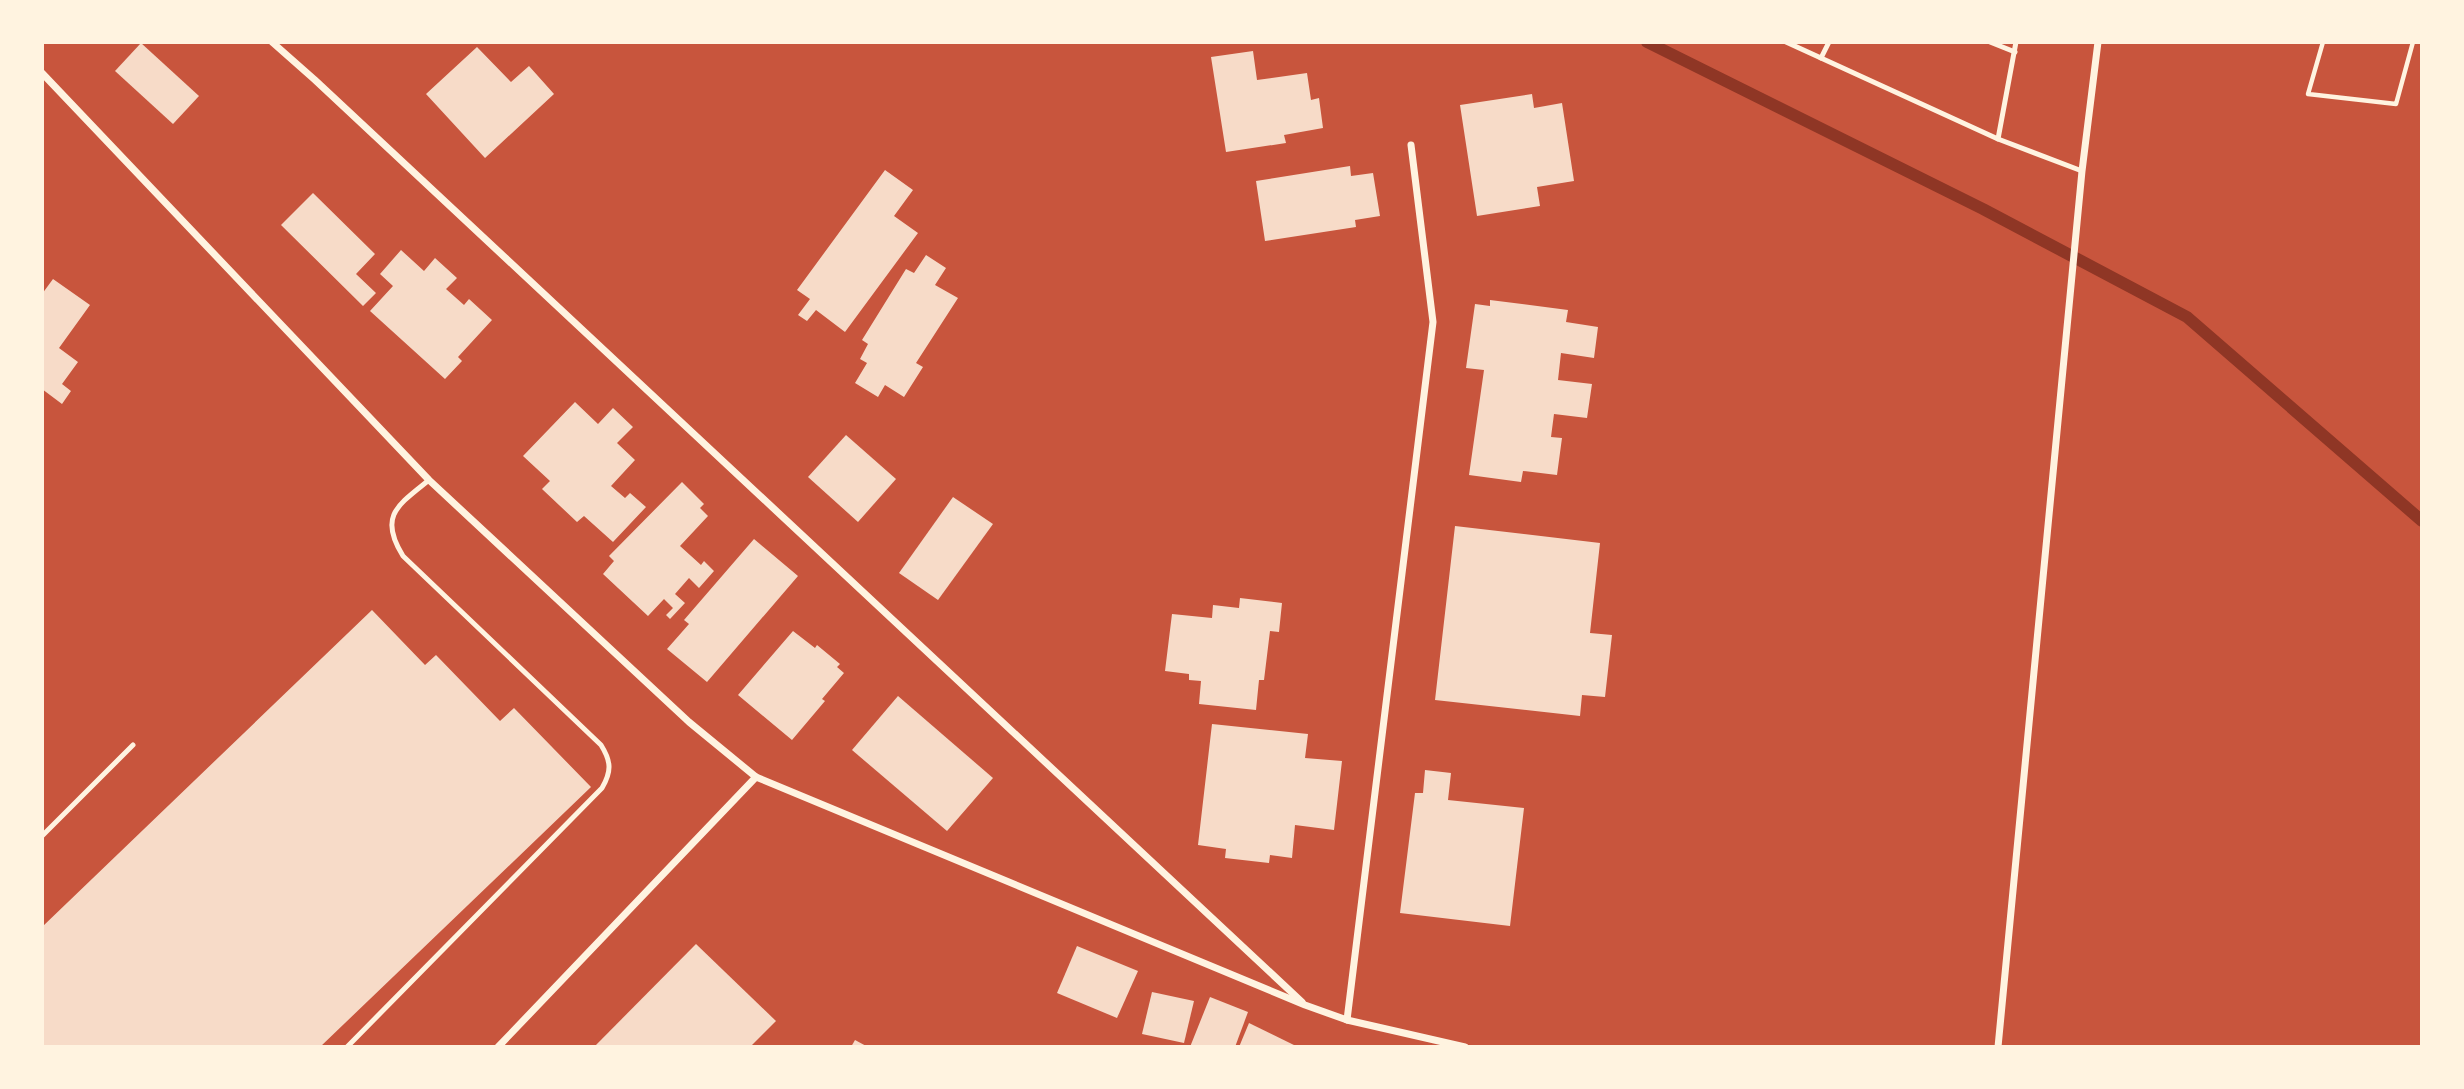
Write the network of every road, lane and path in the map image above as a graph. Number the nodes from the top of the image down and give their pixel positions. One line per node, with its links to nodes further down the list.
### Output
1 (272, 42): 19 (street)
2 (1786, 42): 10 (lane)
3 (1829, 42): 10 (lane)
4 (1990, 42): 9 (lane)
5 (2016, 42): 9 (lane)
6 (2098, 42): 14 (street)
7 (2323, 42): 8 (path)
8 (2413, 42)
9 (2015, 52): 12 (lane)
10 (1821, 58): 12 (lane)
11 (42, 73): 15 (street)
12 (1997, 139): 14 (lane)
13 (1410, 145): 20 (street)
14 (2082, 170): 24 (street)
15 (429, 480): 17 (street); 21 (lane)
16 (133, 745): 18 (lane)
17 (756, 778): 19 (street); 22 (street)
18 (42, 836)
19 (1305, 1004): 20 (street)
20 (1347, 1020): 23 (street)
21 (347, 1047)
22 (498, 1047)
23 (1465, 1047)
24 (1998, 1047)

